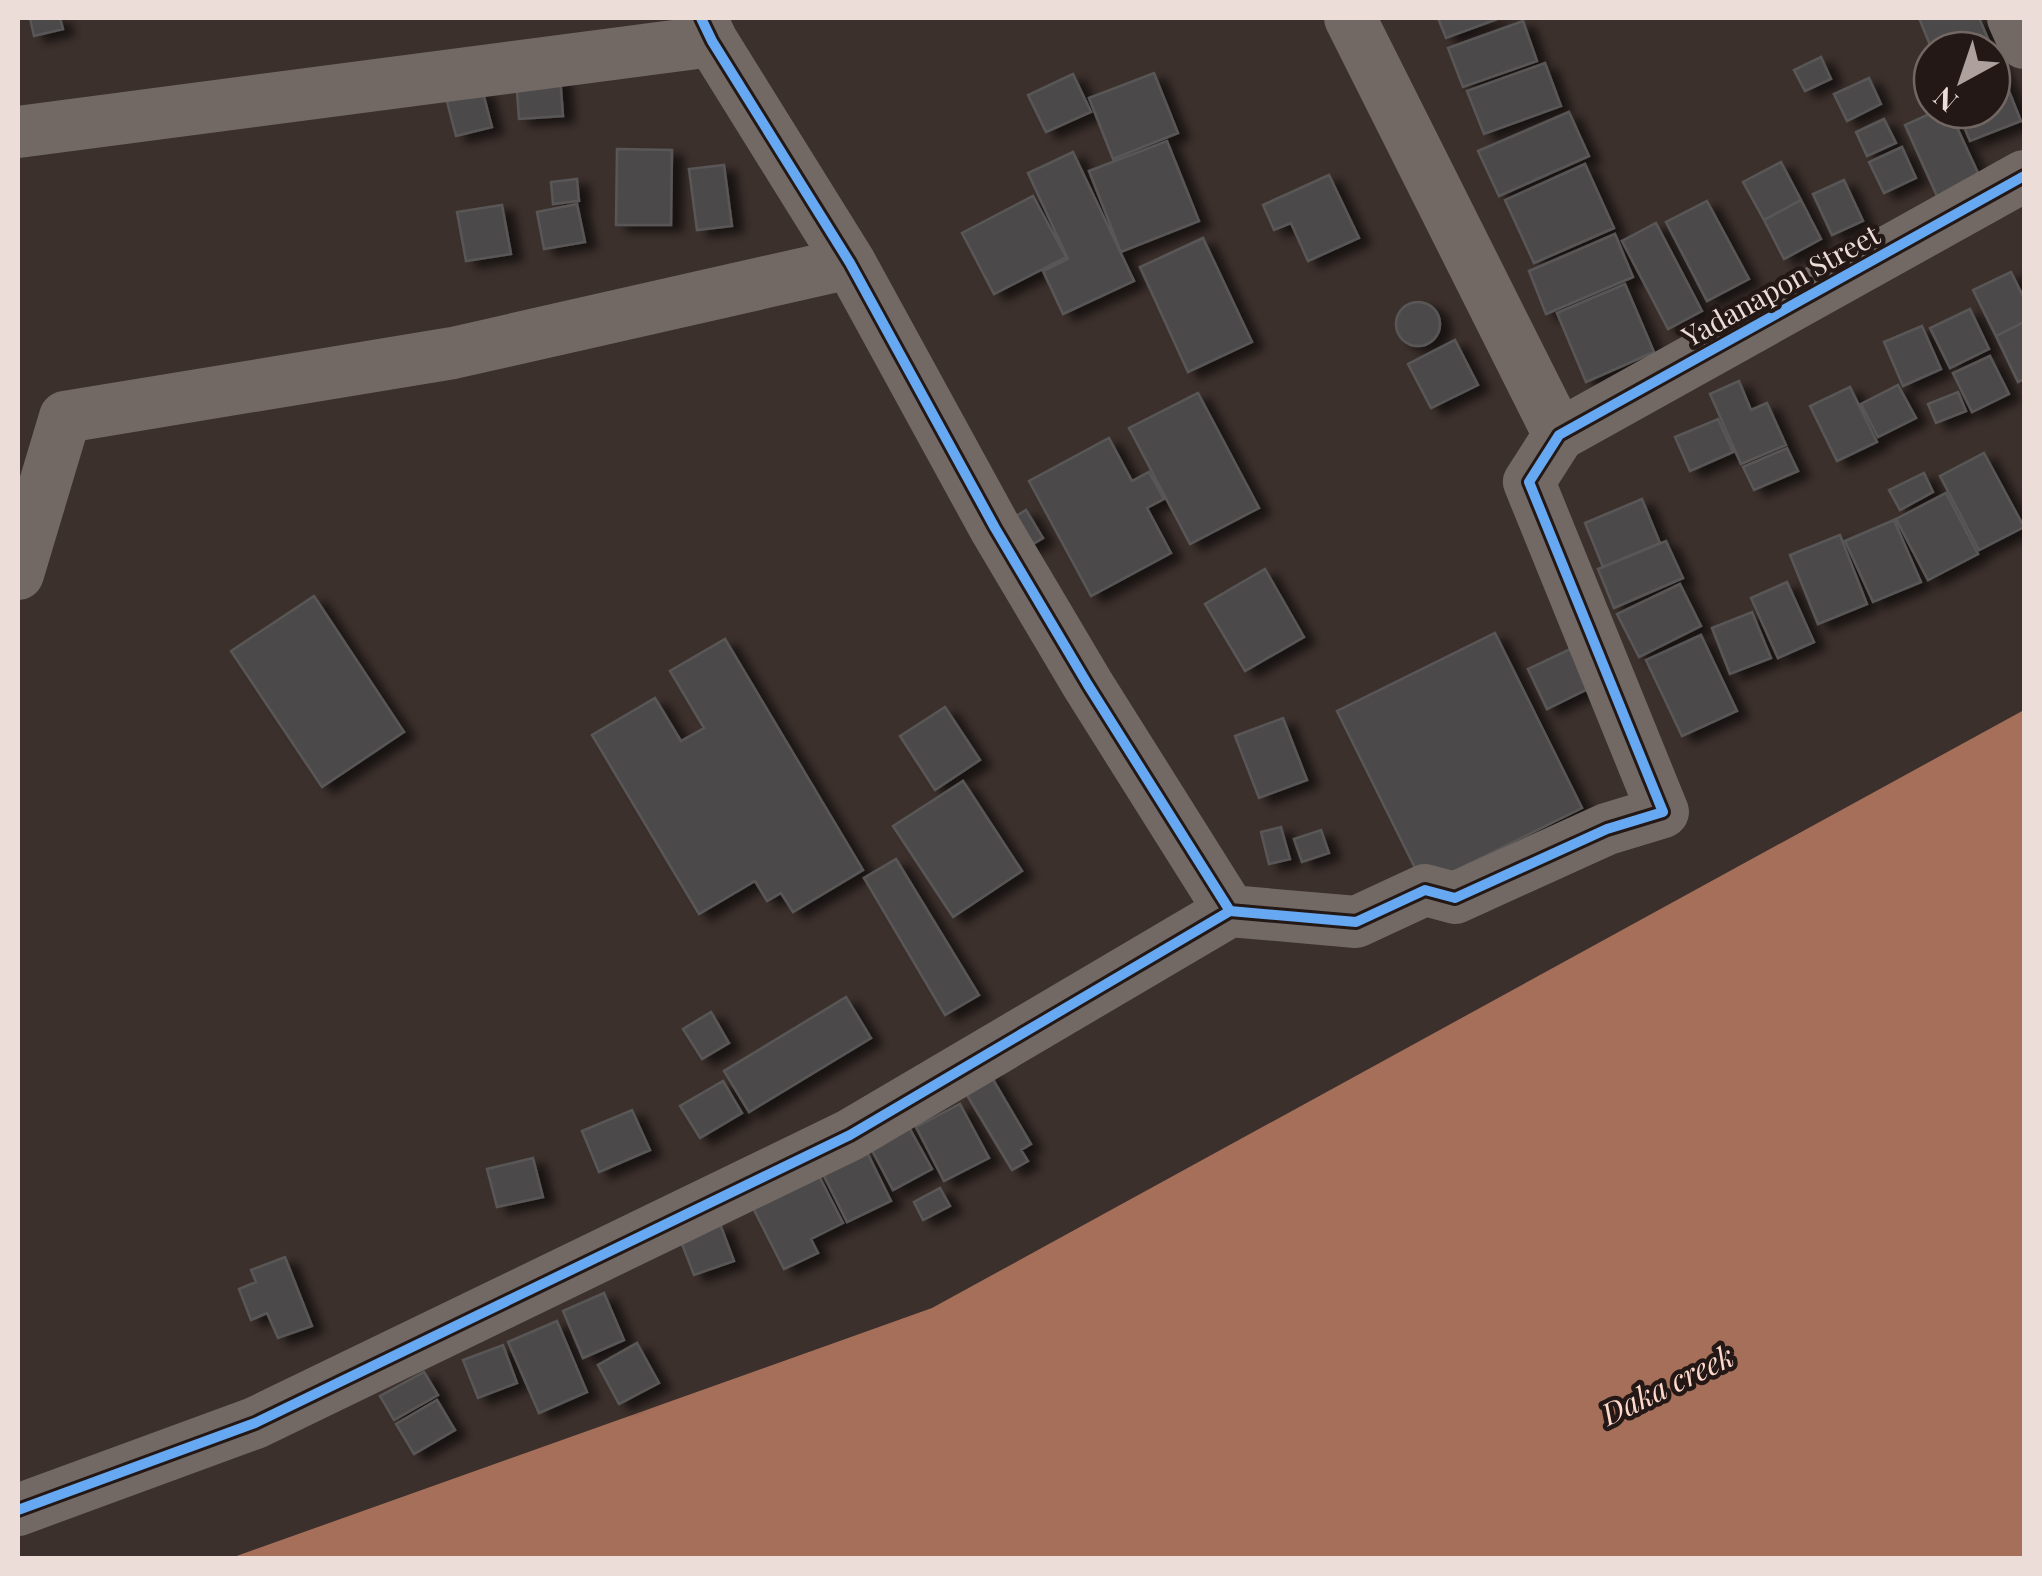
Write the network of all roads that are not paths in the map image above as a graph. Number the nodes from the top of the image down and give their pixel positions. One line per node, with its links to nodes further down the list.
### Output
1 (1350, 18): 8 (street)
2 (2013, 18): 4 (street)
3 (706, 29): 5 (street); 7 (street)
4 (2024, 43)
5 (18, 132)
6 (2024, 176): 8 (street, Yadanapon Street)
7 (850, 263): 9 (street); 10 (street)
8 (1560, 435): 10 (street)
9 (18, 574)
10 (1230, 911): 11 (street)
11 (18, 1510)

